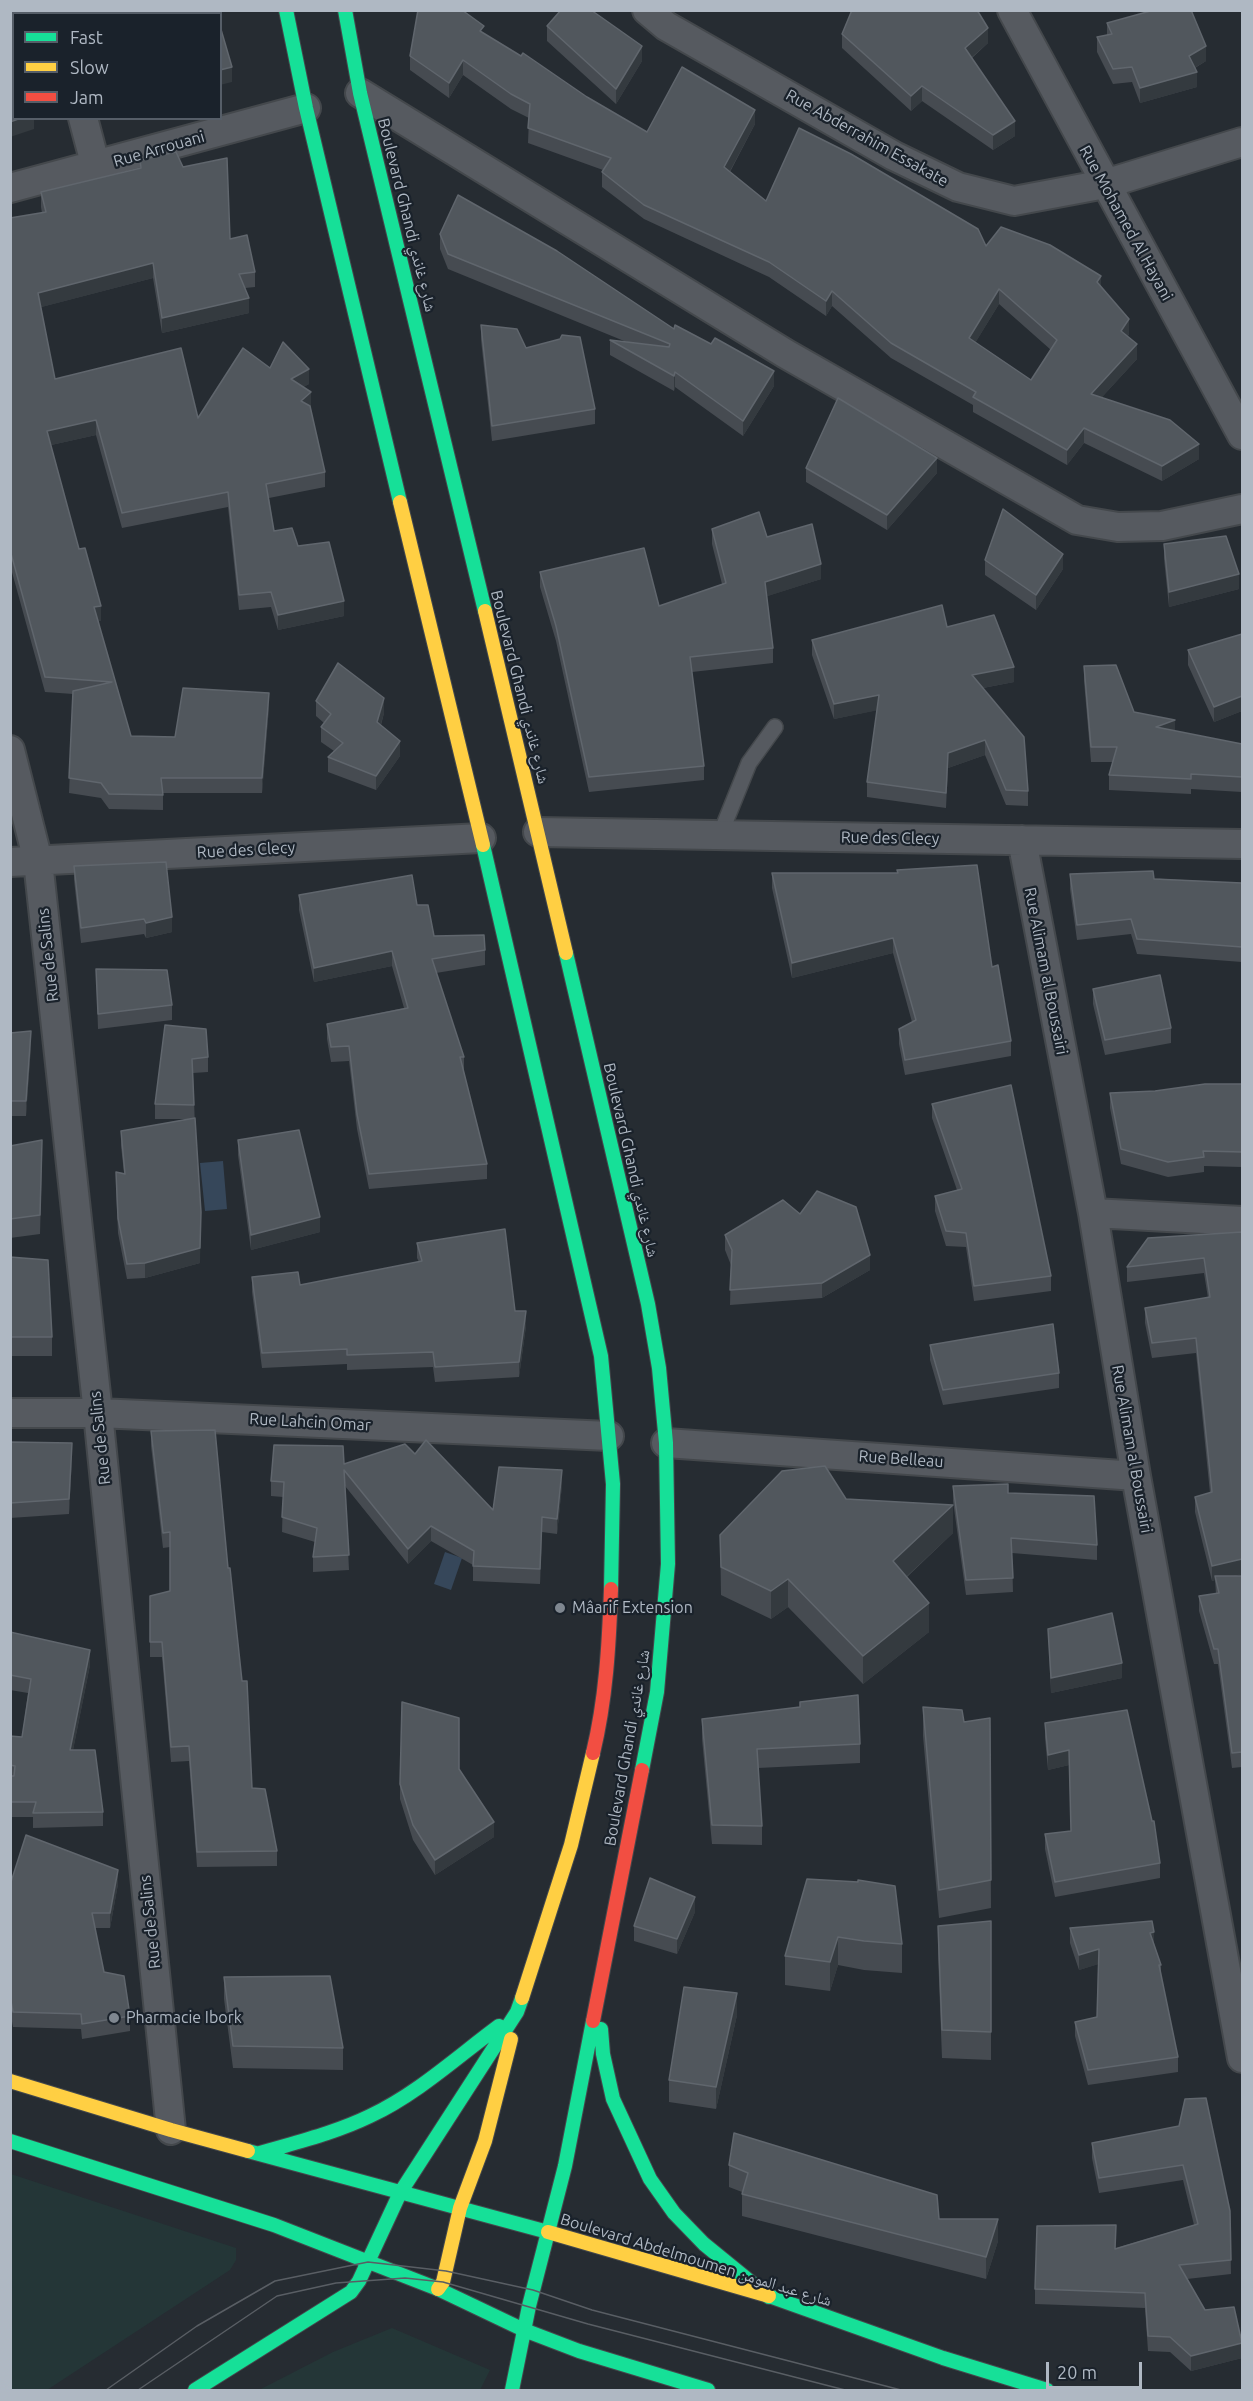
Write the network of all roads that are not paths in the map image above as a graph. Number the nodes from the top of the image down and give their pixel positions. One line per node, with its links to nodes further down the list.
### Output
1 (286, 10): 6 (main road, Boulevard Ghandi شارع غاندي)
2 (647, 10): 10 (street, Rue Abderrahim Essakate)
3 (1012, 10): 10 (street, Rue Mohamed Al Hayani)
4 (345, 11): 5 (main road, Boulevard Ghandi شارع غاندي)
5 (360, 93): 13 (street); 16 (main road, Boulevard Ghandi شارع غاندي)
6 (306, 108): 9 (street, Rue Arrouani); 18 (main road, Boulevard Ghandi شارع غاندي)
7 (84, 120): 9 (street)
8 (1242, 142): 10 (street, Rue Abderrahim Essakate)
9 (96, 167): 11 (street, Rue Arrouani)
10 (1104, 184): 12 (street, Rue Mohamed Al Hayani)
11 (10, 188)
12 (1242, 435)
13 (1242, 509)
14 (775, 727): 17 (lane)
15 (10, 750): 21 (street, Rue de Salins)
16 (538, 832): 17 (street, Rue des Clecy); 27 (main road, Boulevard Ghandi شارع غاندي)
17 (720, 835): 19 (street, Rue des Clecy)
18 (481, 838): 21 (street, Rue des Clecy); 26 (main road, Boulevard Ghandi شارع غاندي)
19 (1022, 840): 20 (street, Rue des Clecy); 22 (street, Rue Alimam al Boussairi)
20 (1242, 844)
21 (24, 862): 25 (street, Rue de Salins)
22 (1093, 1213): 23 (street); 28 (street, Rue Alimam al Boussairi)
23 (1242, 1221)
24 (10, 1413): 25 (street, Rue Lahcin Omar)
25 (98, 1413): 26 (street, Rue Lahcin Omar); 33 (street, Rue de Salins)
26 (609, 1436): 30 (main road, Boulevard Ghandi شارع غاندي)
27 (666, 1443): 28 (street, Rue Belleau); 29 (main road, Boulevard Ghandi شارع غاندي)
28 (1136, 1476): 31 (street, Rue Alimam al Boussairi)
29 (599, 1991): 38 (main road, Boulevard Ghandi شارع غاندي); 41 (main road)
30 (517, 2012): 35 (main road); 36 (main road, Boulevard Ghandi شارع غاندي); 37 (main road, Boulevard Ghandi شارع غاندي)
31 (1242, 2058)
32 (10, 2081): 33 (main road, Boulevard Abdelmoumen شارع عبد المومن)
33 (171, 2130): 35 (main road, Boulevard Abdelmoumen شارع عبد المومن)
34 (10, 2141): 39 (main road)
35 (260, 2153): 36 (main road, Boulevard Abdelmoumen شارع عبد المومن)
36 (400, 2193): 37 (main road, Boulevard Abdelmoumen شارع عبد المومن); 39 (main road, Boulevard Ghandi شارع غاندي)
37 (460, 2208): 38 (main road, Boulevard Abdelmoumen شارع عبد المومن); 40 (main road, Boulevard Ghandi شارع غاندي)
38 (548, 2232): 41 (main road, Boulevard Abdelmoumen شارع عبد المومن); 42 (main road, Boulevard Ghandi شارع غاندي)
39 (368, 2262): 40 (main road); 43 (main road, Boulevard Ghandi شارع غاندي)
40 (438, 2289): 42 (main road)
41 (769, 2297): 46 (main road, Boulevard Abdelmoumen شارع عبد المومن)
42 (524, 2330): 44 (main road, Boulevard Ghandi شارع غاندي); 45 (main road)
43 (195, 2391)
44 (512, 2391)
45 (708, 2391)
46 (1047, 2391)

